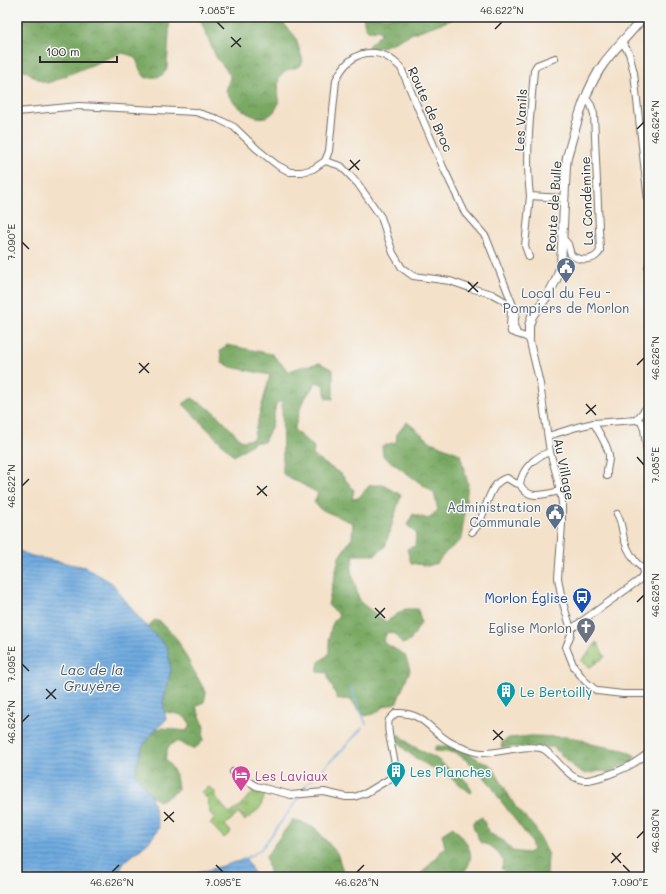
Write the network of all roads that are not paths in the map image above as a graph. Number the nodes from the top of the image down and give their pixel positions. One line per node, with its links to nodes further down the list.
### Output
1 (644, 17): 2 (street, Route de Bulle)
2 (622, 42): 4 (street, Route de Bulle); 9 (street)
3 (555, 58): 7 (street, Les Vanils)
4 (586, 98): 8 (street, Route de Bulle); 10 (street, La Condémine)
5 (17, 112): 6 (street)
6 (325, 161): 12 (street); 12 (street, Route de Broc)
7 (530, 196): 8 (street); 11 (street, Les Vanils)
8 (563, 198): 10 (street, Route de Bulle)
9 (649, 210)
10 (562, 237): 13 (street, Route de Bulle)
11 (529, 257)
12 (517, 334): 13 (street)
13 (529, 338): 18 (street, Au Village)
14 (649, 405): 15 (street)
15 (639, 421): 16 (street); 17 (street); 20 (street)
16 (649, 421)
17 (594, 423): 18 (street); 21 (street)
18 (548, 436): 19 (street, Au Village)
19 (550, 452): 22 (street); 23 (street, Au Village)
20 (649, 468)
21 (607, 476)
22 (520, 484): 23 (street); 25 (street)
23 (560, 491): 28 (street, Au Village)
24 (617, 514): 27 (street)
25 (472, 532)
26 (649, 565): 27 (street)
27 (642, 568): 28 (street)
28 (571, 629): 29 (street)
29 (649, 694)
30 (649, 752): 31 (street)
31 (233, 772)

